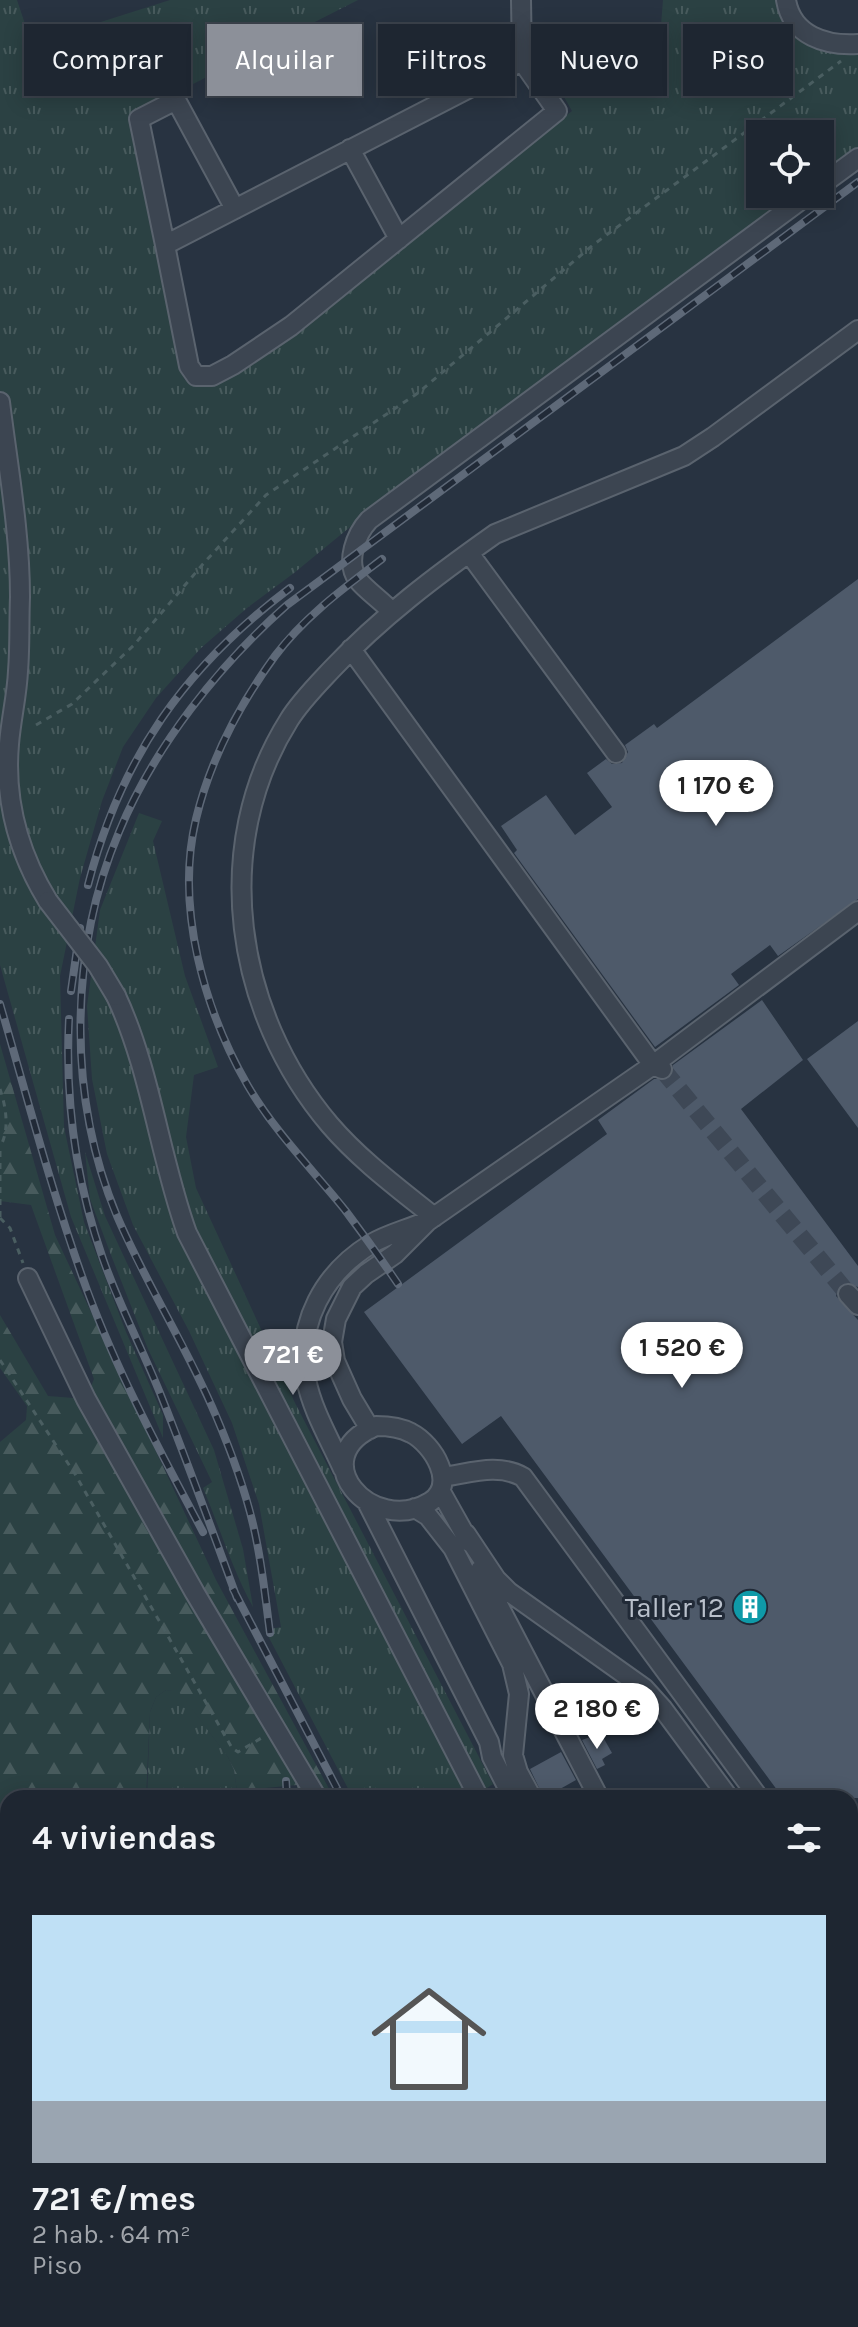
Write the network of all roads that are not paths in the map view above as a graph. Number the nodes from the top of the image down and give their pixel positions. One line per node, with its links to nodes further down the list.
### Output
1 (521, 0): 4 (street)
2 (786, 0): 3 (street)
3 (858, 44)
4 (522, 61): 5 (street); 10 (street)
5 (350, 149): 9 (street); 10 (street)
6 (858, 158): 7 (street)
7 (834, 176)
8 (790, 208): 15 (street)
9 (235, 209): 11 (street); 11 (street)
10 (399, 239): 11 (street)
11 (165, 245)
12 (858, 330): 14 (street)
13 (0, 402): 29 (street, bridge)
14 (469, 553): 15 (street); 17 (street)
15 (391, 611): 16 (street)
16 (351, 649): 19 (street); 20 (street)
17 (616, 753)
18 (858, 911): 19 (street)
19 (657, 1067): 20 (street)
20 (431, 1219): 22 (street); 23 (street)
21 (28, 1278): 28 (street)
22 (370, 1429): 23 (street); 24 (street)
23 (343, 1469): 25 (street)
24 (442, 1484): 26 (street); 27 (street); 34 (street)
25 (368, 1504): 26 (street); 30 (street)
26 (415, 1508): 31 (street)
27 (466, 1534): 32 (street); 33 (street)
28 (312, 1790)
29 (475, 1790)
30 (509, 1790)
31 (528, 1790)
32 (594, 1790)
33 (723, 1790)
34 (753, 1790)

